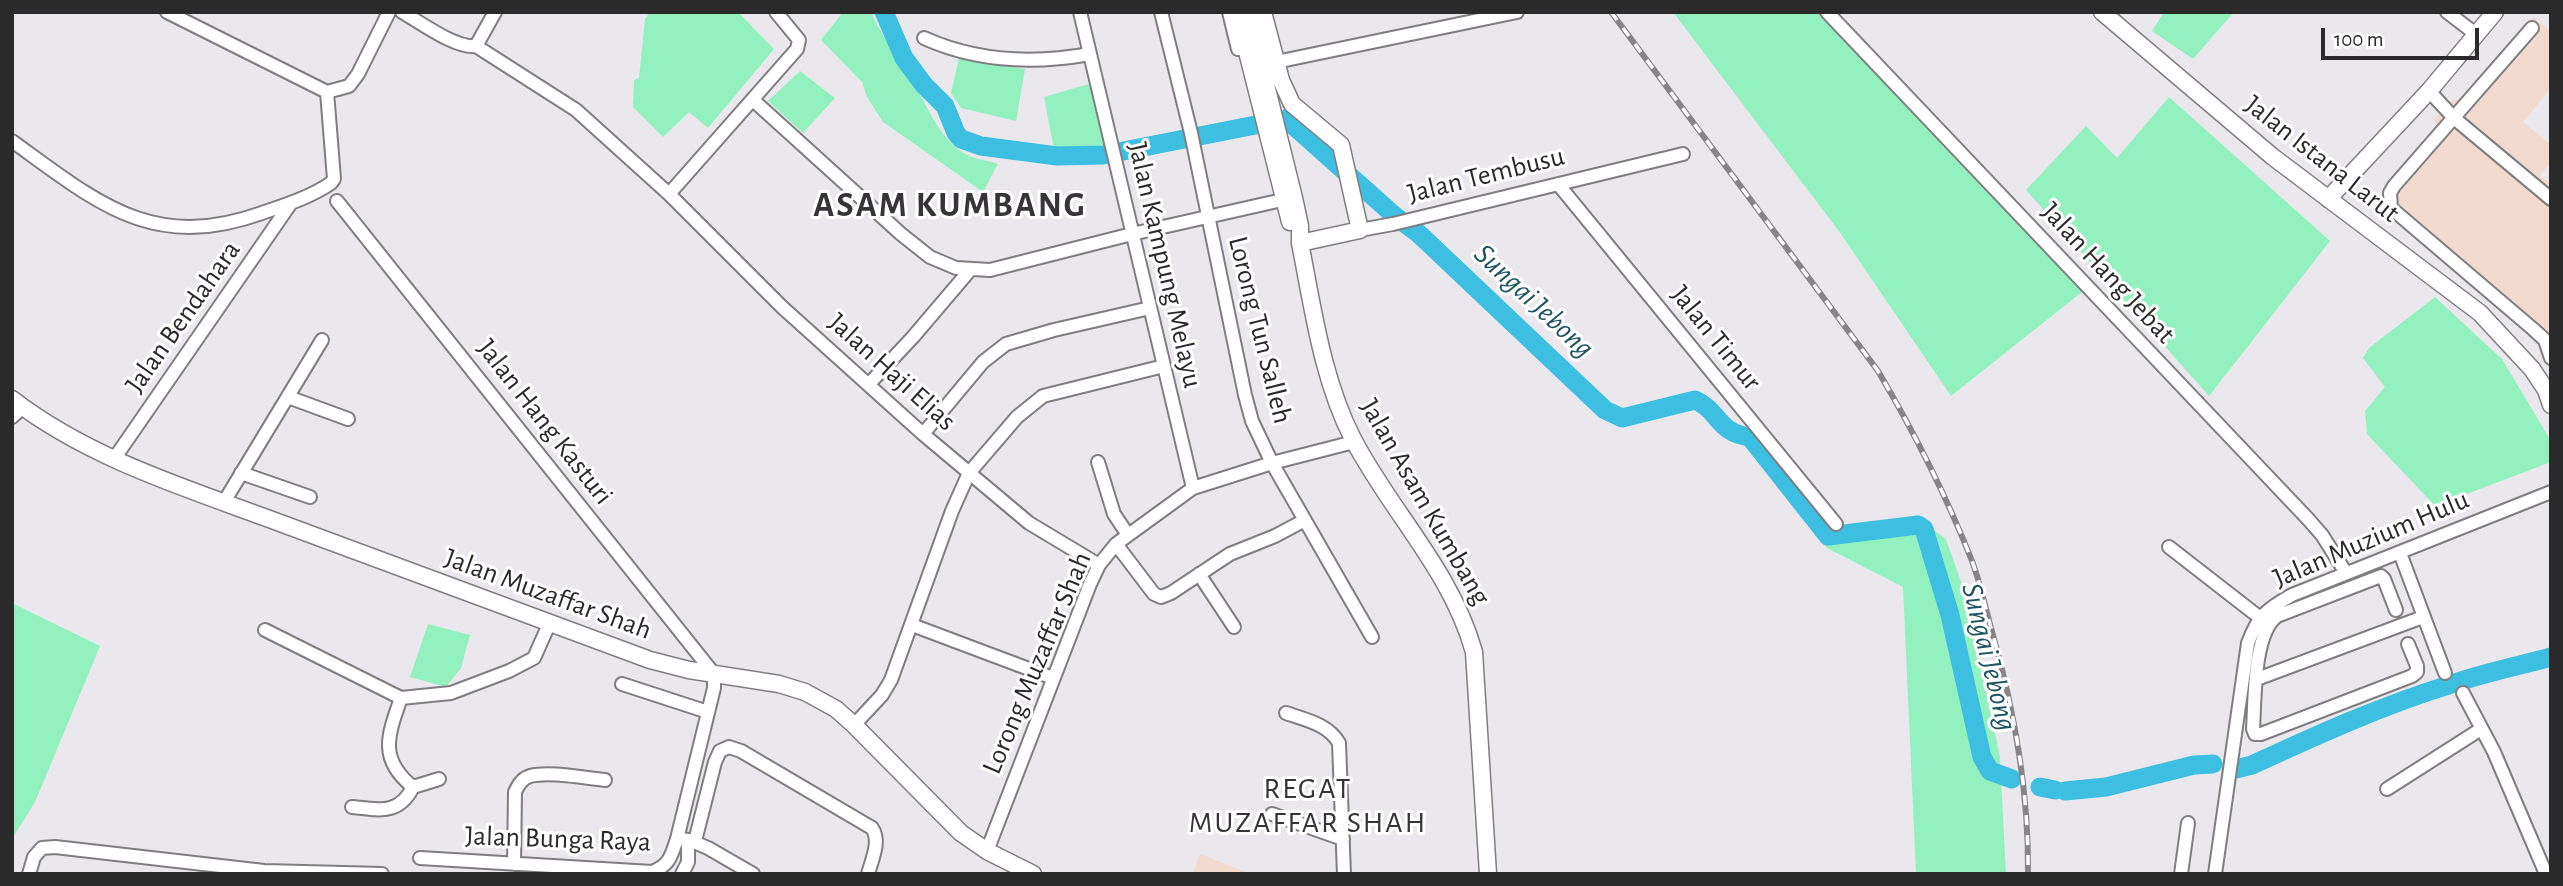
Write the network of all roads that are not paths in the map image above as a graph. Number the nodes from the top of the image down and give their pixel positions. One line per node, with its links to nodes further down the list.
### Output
1 (389, 12): 25 (street)
2 (402, 12): 20 (street, Jalan Haji Elias)
3 (495, 12): 20 (street)
4 (776, 12): 26 (street)
5 (1080, 12): 22 (street, Jalan Kampung Melayu)
6 (1161, 12): 40 (street, Lorong Tun Salleh)
7 (1229, 12): 27 (street, Jalan Asam Kumbang)
8 (1237, 12): 21 (main road, Jalan Asam Kumbang)
9 (1248, 12): 21 (main road, Jalan Asam Kumbang)
10 (1263, 12): 23 (main road)
11 (1517, 12): 23 (street)
12 (1827, 12): 74 (street, Jalan Hang Jebat)
13 (2102, 12): 36 (main road, Jalan Istana Larut)
14 (2447, 12): 18 (street)
15 (2495, 12): 18 (main road)
16 (173, 14): 25 (street)
17 (2532, 28): 28 (street)
18 (2477, 35): 24 (main road)
19 (924, 38): 22 (street)
20 (475, 46): 34 (street, Jalan Haji Elias)
21 (1253, 51): 27 (main road, Jalan Asam Kumbang)
22 (1090, 54): 42 (street, Jalan Kampung Melayu)
23 (1276, 62): 41 (main road)
24 (2429, 91): 28 (street); 36 (main road)
25 (327, 92): 31 (street)
26 (753, 100): 34 (street); 44 (street)
27 (1264, 105): 35 (main road, Jalan Asam Kumbang)
28 (2454, 118): 37 (street); 48 (street)
29 (12, 141): 39 (street)
30 (1683, 153): 32 (street, Jalan Tembusu)
31 (334, 179): 33 (street); 38 (street)
32 (1558, 184): 41 (street, Jalan Tembusu); 68 (street, Jalan Timur)
33 (317, 191): 38 (street); 39 (street)
34 (669, 194): 51 (street, Jalan Haji Elias)
35 (1289, 199): 40 (street); 43 (main road, Jalan Asam Kumbang)
36 (2328, 199): 47 (main road, Jalan Istana Larut)
37 (2551, 199)
38 (337, 201): 86 (street, Jalan Hang Kasturi)
39 (292, 202): 58 (street, Jalan Bendahara)
40 (1208, 218): 42 (street); 60 (street, Lorong Tun Salleh)
41 (1360, 230): 43 (main road, Jalan Tembusu)
42 (1132, 234): 44 (street); 45 (street, Jalan Kampung Melayu)
43 (1300, 243): 57 (main road, Jalan Asam Kumbang)
44 (970, 270): 51 (street)
45 (1150, 308): 49 (street, Jalan Kampung Melayu); 56 (street)
46 (322, 340): 52 (street)
47 (2510, 345): 50 (main road, Jalan Istana Larut); 53 (main road, Jalan Istana Larut)
48 (2551, 358): 50 (street)
49 (1164, 366): 62 (street); 63 (street, Jalan Kampung Melayu)
50 (2532, 369): 53 (main road, Jalan Istana Larut)
51 (869, 384): 56 (street, Jalan Haji Elias)
52 (288, 397): 55 (street); 61 (street)
53 (2550, 403)
54 (16, 408): 58 (main road, Jalan Muzaffar Shah)
55 (348, 419)
56 (923, 434): 62 (street, Jalan Haji Elias)
57 (1354, 442): 60 (street, Lorong Muzaffar Shah); 116 (main road, Jalan Asam Kumbang)
58 (114, 459): 66 (main road, Jalan Muzaffar Shah)
59 (1098, 462): 69 (street)
60 (1272, 463): 63 (street, Lorong Muzaffar Shah); 67 (street, Lorong Tun Salleh)
61 (240, 473): 65 (street); 66 (street)
62 (969, 473): 73 (street, Jalan Haji Elias); 80 (street)
63 (1193, 488): 69 (street, Lorong Muzaffar Shah)
64 (2551, 492): 72 (street, Jalan Muzium Hulu)
65 (310, 497)
66 (224, 502): 79 (main road, Jalan Muzaffar Shah)
67 (1305, 520): 75 (street); 83 (street, Lorong Tun Salleh)
68 (1836, 524)
69 (1128, 535): 70 (street, Lorong Muzaffar Shah)
70 (1116, 544): 73 (street, Lorong Muzaffar Shah); 75 (street)
71 (2169, 547): 77 (street)
72 (2400, 553): 74 (street, Jalan Muzium Hulu); 78 (street)
73 (1099, 565): 87 (street, Lorong Muzaffar Shah)
74 (2346, 573): 77 (street, Jalan Muzium Hulu)
75 (1199, 574): 81 (street)
76 (2396, 610): 88 (street)
77 (2259, 617): 118 (street, Jalan Muzium Hulu)
78 (2423, 617): 85 (street); 88 (street)
79 (550, 622): 86 (main road, Jalan Muzaffar Shah); 91 (street)
80 (912, 625): 87 (street); 94 (street)
81 (1234, 627)
82 (265, 630): 91 (street)
83 (1372, 637)
84 (2408, 644): 88 (street)
85 (2445, 673)
86 (715, 674): 92 (street, Jalan Bunga Raya); 94 (main road, Jalan Muzaffar Shah)
87 (1054, 678): 105 (street, Lorong Muzaffar Shah)
88 (2257, 679)
89 (622, 684): 92 (street)
90 (2463, 693): 95 (street)
91 (401, 698): 98 (street)
92 (708, 712): 104 (street, Jalan Bunga Raya)
93 (1286, 713): 103 (street)
94 (854, 725): 105 (main road, Jalan Muzaffar Shah)
95 (2481, 729): 99 (street); 119 (street)
96 (439, 779): 98 (street)
97 (605, 780): 107 (street)
98 (413, 787): 100 (street)
99 (2387, 789)
100 (352, 807)
101 (1272, 814): 103 (street)
102 (2188, 823): 117 (street)
103 (1343, 839): 115 (street)
104 (687, 840): 107 (street, Jalan Bunga Raya); 111 (street, Jalan Bunga Raya); 112 (street); 113 (street)
105 (986, 851): 114 (main road, Jalan Muzaffar Shah)
106 (419, 858): 107 (street, Jalan Bunga Raya)
107 (514, 864)
108 (302, 873): 109 (street); 110 (street)
109 (29, 874)
110 (382, 874)
111 (682, 874)
112 (753, 874)
113 (868, 874)
114 (1033, 874)
115 (1344, 874)
116 (1489, 874)
117 (2181, 874)
118 (2215, 874)
119 (2546, 874)

